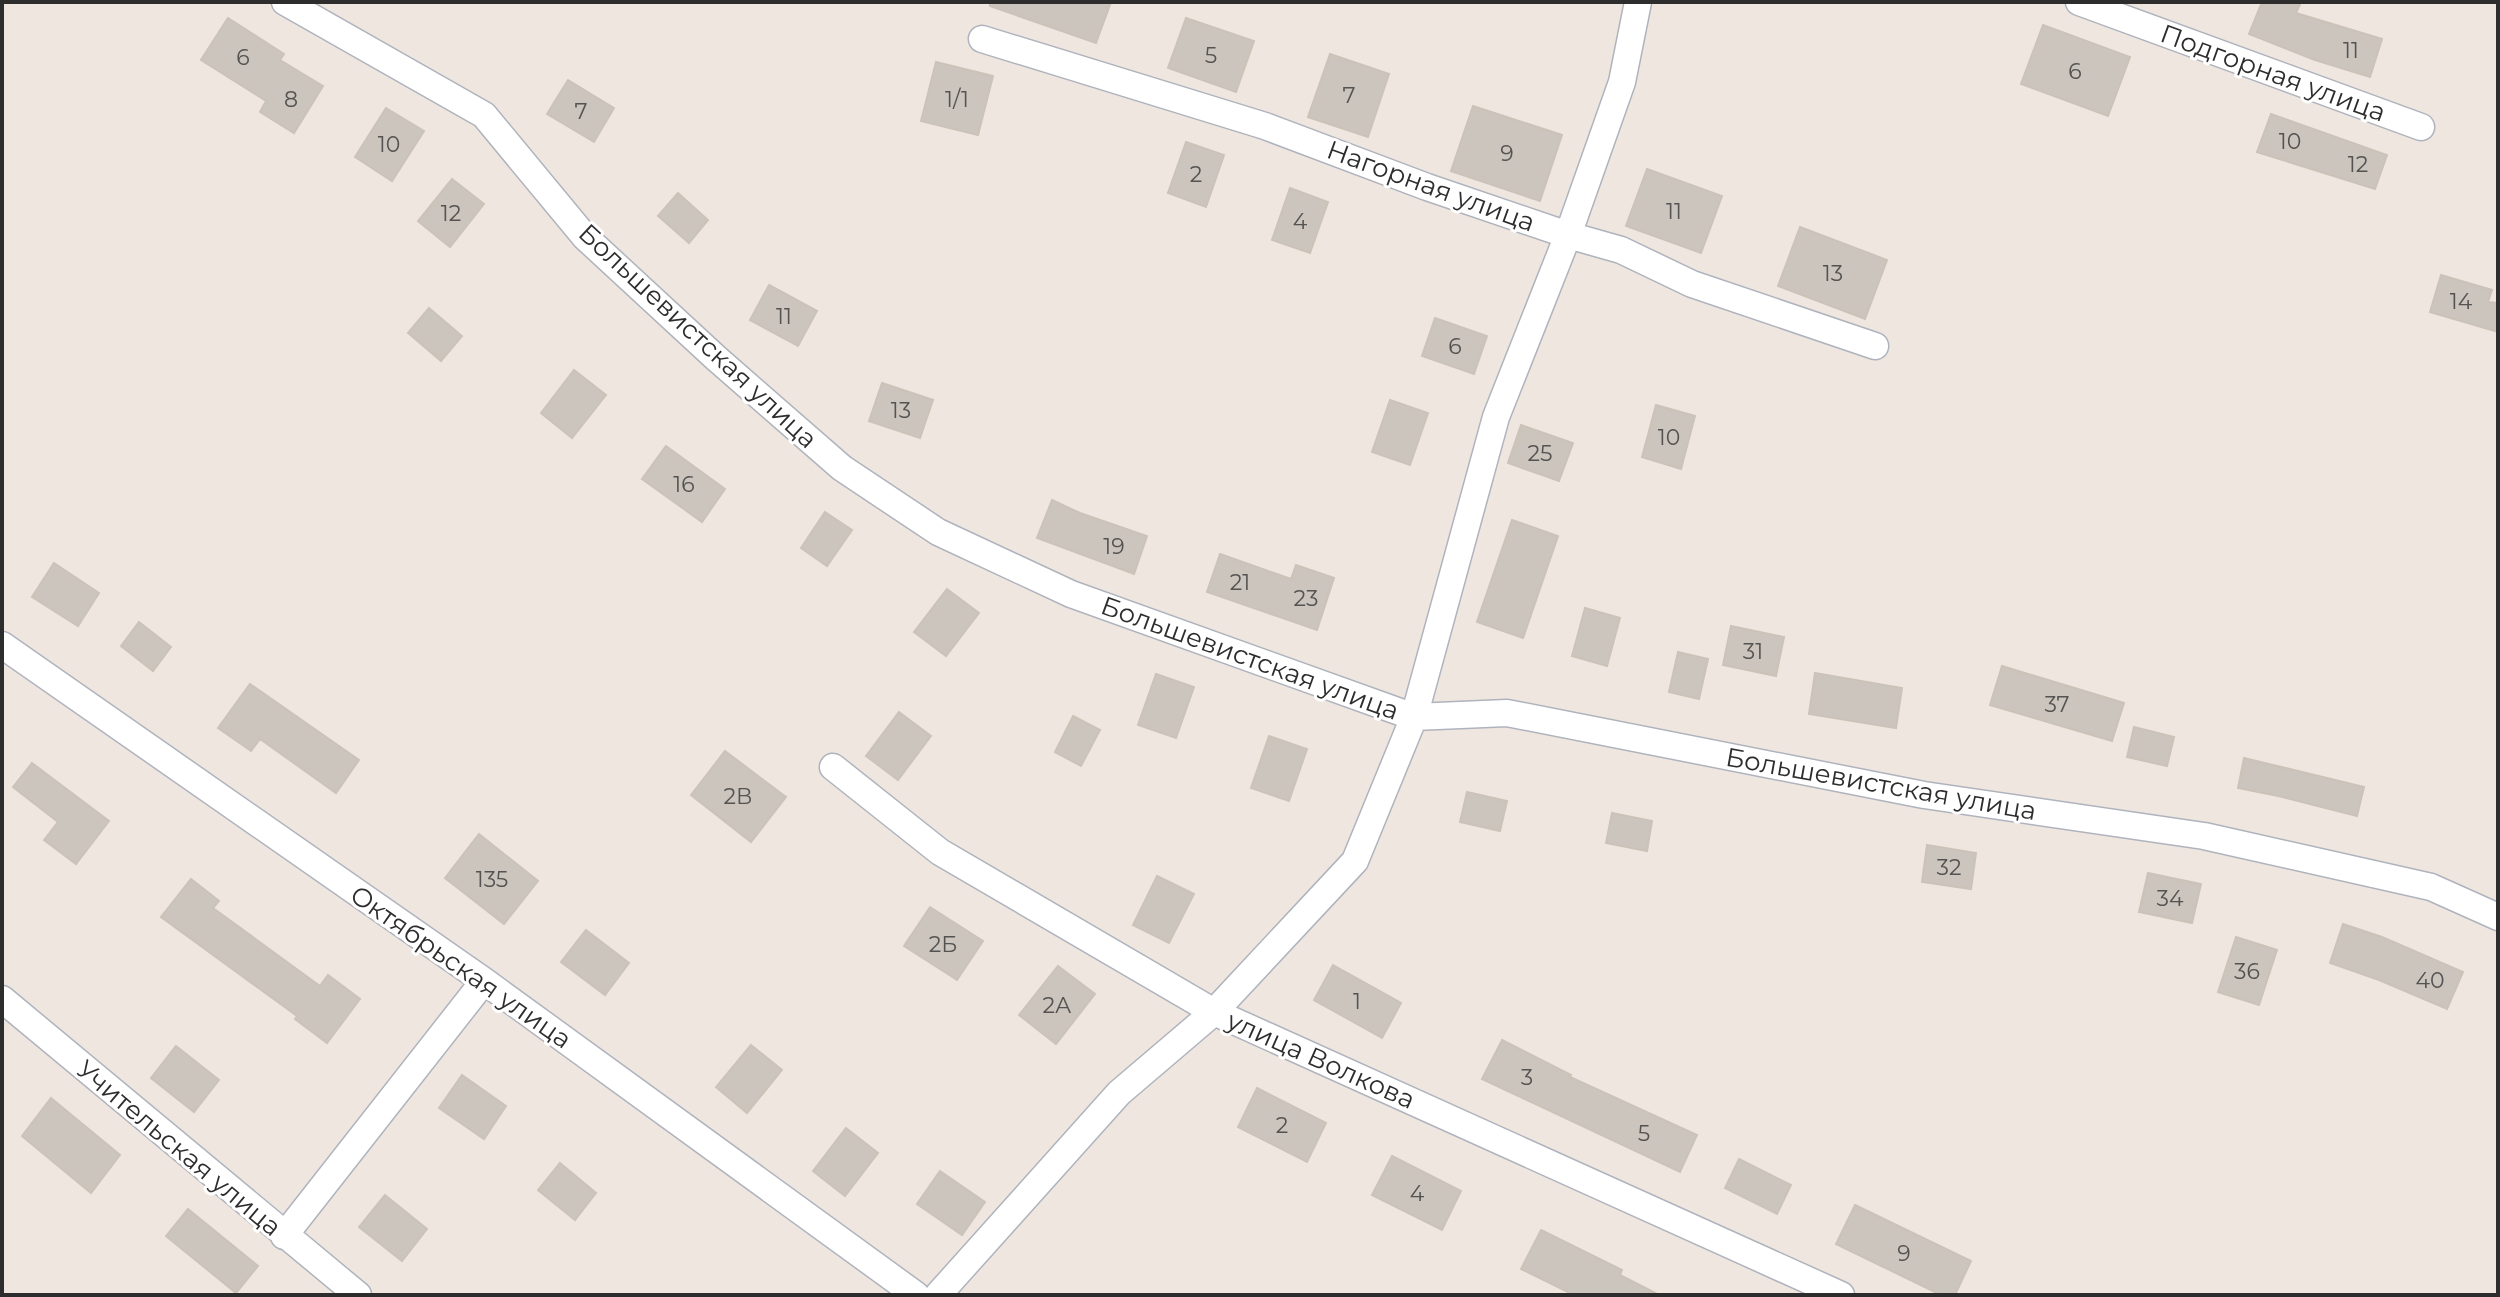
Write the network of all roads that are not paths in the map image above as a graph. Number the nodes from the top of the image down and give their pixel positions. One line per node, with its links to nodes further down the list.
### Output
1 (285, 2): 9 (street, Большевистская улица)
2 (1638, 2): 6 (street)
3 (2079, 2): 5 (street, Подгорная улица)
4 (982, 39): 6 (street, Нагорная улица)
5 (2421, 127)
6 (1568, 235): 7 (street, Нагорная улица); 9 (street)
7 (1875, 346)
8 (2, 645): 12 (street, Октябрьская улица)
9 (1414, 717): 11 (street, Большевистская улица); 14 (street)
10 (833, 767): 14 (street, улица Волкова)
11 (2498, 917)
12 (484, 981): 15 (street); 17 (street, Октябрьская улица)
13 (2, 999): 15 (street, Учительская улица)
14 (1214, 1012): 18 (street); 19 (street, улица Волкова)
15 (284, 1236): 16 (street, Учительская улица)
16 (358, 1295)
17 (916, 1295)
18 (938, 1295)
19 (1841, 1295)

